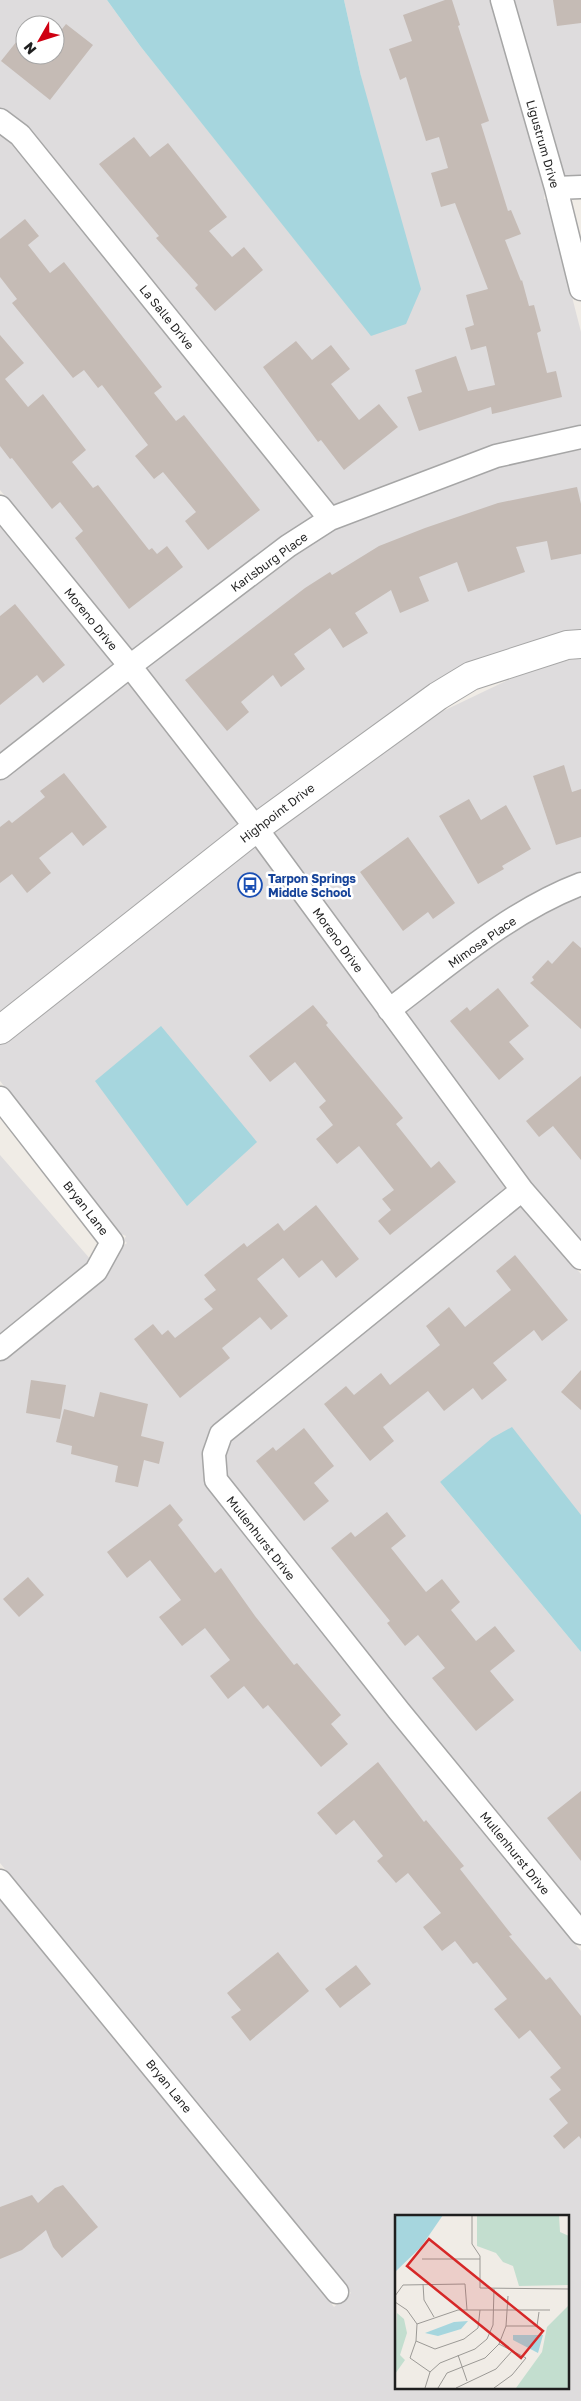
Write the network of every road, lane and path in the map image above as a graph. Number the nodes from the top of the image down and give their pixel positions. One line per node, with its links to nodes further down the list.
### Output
1 (502, 0): 4 (street, Ligustrum Drive)
2 (0, 120): 8 (street, La Salle Drive)
3 (581, 187): 4 (street)
4 (556, 188): 5 (street, Ligustrum Drive)
5 (581, 289)
6 (581, 437): 8 (street, Karlsburg Place)
7 (0, 507): 10 (street, Moreno Drive)
8 (330, 519): 10 (street, Karlsburg Place)
9 (581, 644): 12 (street, Highpoint Drive)
10 (130, 666): 11 (street, Karlsburg Place); 12 (street, Moreno Drive)
11 (0, 768)
12 (256, 828): 14 (street, Moreno Drive); 15 (street, Highpoint Drive)
13 (581, 884): 14 (street, Mimosa Place)
14 (389, 1010): 17 (street, Moreno Drive)
15 (0, 1030)
16 (0, 1098): 19 (street, Bryan Lane)
17 (522, 1190): 18 (street, Moreno Drive); 21 (street, Mullenhurst Drive)
18 (581, 1258)
19 (0, 1349)
20 (0, 1881): 22 (street, Bryan Lane)
21 (581, 1933)
22 (337, 2292)

